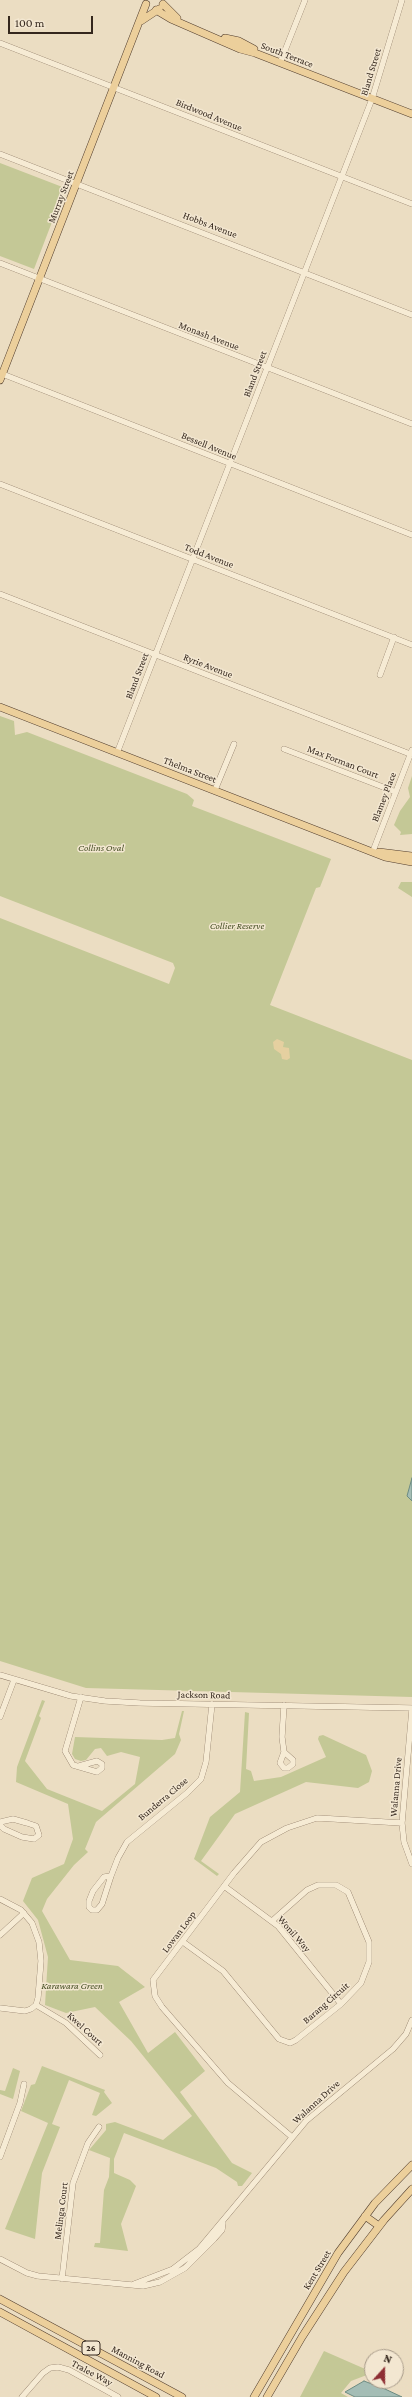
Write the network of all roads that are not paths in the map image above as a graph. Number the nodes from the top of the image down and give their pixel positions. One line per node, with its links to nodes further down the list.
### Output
1 (305, 0): 8 (street)
2 (402, 0): 10 (street, Bland Street)
3 (146, 2): 5 (main road, South Terrace); 6 (main road, Murray Street)
4 (163, 2): 5 (main road, Murray Street); 8 (main road, South Terrace)
5 (155, 10): 6 (main road, Murray Street); 8 (main road, South Terrace)
6 (141, 21): 9 (main road, Murray Street)
7 (0, 43): 9 (street, Birdwood Avenue)
8 (280, 61): 10 (main road, South Terrace)
9 (114, 87): 14 (street, Birdwood Avenue); 15 (main road, Murray Street)
10 (373, 97): 11 (main road, South Terrace); 12 (main road, South Terrace); 14 (street, Bland Street)
11 (412, 111)
12 (412, 114)
13 (0, 154): 15 (street, Hobbs Avenue)
14 (342, 177): 16 (street, Birdwood Avenue); 18 (street, Bland Street)
15 (77, 183): 18 (street, Hobbs Avenue); 19 (main road, Murray Street)
16 (412, 204)
17 (0, 263): 19 (street, Monash Avenue)
18 (305, 271): 20 (street, Hobbs Avenue); 21 (street, Bland Street)
19 (40, 279): 21 (street, Monash Avenue); 22 (main road, Murray Street)
20 (412, 315)
21 (267, 368): 23 (street, Monash Avenue); 24 (street, Bland Street)
22 (1, 376): 24 (street, Bessell Avenue)
23 (412, 424)
24 (230, 463): 26 (street, Bessell Avenue); 27 (street, Bland Street)
25 (0, 484): 27 (street, Todd Avenue)
26 (412, 535)
27 (193, 559): 29 (street, Todd Avenue); 31 (street, Bland Street)
28 (0, 594): 31 (street, Ryrie Avenue)
29 (394, 637): 30 (street, Todd Avenue); 32 (street)
30 (412, 645)
31 (156, 655): 36 (street, Bland Street); 37 (street, Ryrie Avenue)
32 (380, 675)
33 (0, 707): 36 (main road, Thelma Street)
34 (234, 744): 38 (street)
35 (284, 749): 39 (street, Max Forman Court)
36 (117, 752): 38 (main road, Thelma Street)
37 (411, 752): 39 (street, Blamey Place)
38 (215, 790): 40 (main road, Thelma Street)
39 (396, 792): 40 (street, Blamey Place)
40 (373, 852): 41 (main road, Thelma Street); 42 (main road, Thelma Street)
41 (412, 856)
42 (412, 862)
43 (0, 1675): 44 (street, Jackson Road)
44 (14, 1680): 45 (street, Jackson Road); 49 (street)
45 (81, 1697): 46 (street, Jackson Road); 51 (street)
46 (212, 1704): 47 (street, Jackson Road); 55 (street, Bunderra Close)
47 (284, 1705): 48 (street, Jackson Road); 50 (street)
48 (412, 1709): 53 (street, Walanna Drive)
49 (0, 1717)
50 (284, 1752)
51 (79, 1766)
52 (0, 1823): 52 (street)
53 (402, 1823): 54 (street, Walanna Drive); 56 (street, Lowan Loop)
54 (412, 1864)
55 (111, 1876): 55 (street, Bunderra Close)
56 (224, 1886): 59 (street, Wonil Way); 61 (street, Lowan Loop)
57 (0, 1899): 58 (street)
58 (24, 1913): 60 (street); 63 (street)
59 (272, 1921): 62 (street, Wonil Way); 62 (street, Barang Circuit)
60 (0, 1935)
61 (183, 1942): 62 (street, Barang Circuit); 69 (street, Lowan Loop)
62 (341, 2004)
63 (36, 2005): 64 (street); 66 (street, Kwel Court)
64 (0, 2008)
65 (412, 2020): 69 (street, Walanna Drive)
66 (100, 2055)
67 (24, 2084): 70 (street)
68 (99, 2127): 76 (street, Melinga Court)
69 (292, 2137): 76 (street, Walanna Drive)
70 (0, 2157)
71 (412, 2165): 73 (main road, Kent Street)
72 (412, 2189): 74 (main road)
73 (365, 2216): 74 (main road); 84 (main road, Kent Street)
74 (379, 2226): 79 (main road)
75 (0, 2259): 76 (street, Walanna Drive)
76 (62, 2279)
77 (0, 2299): 83 (main road, Manning Road / 26)
78 (2, 2314): 82 (main road, 26)
79 (268, 2396)
80 (22, 2397): 81 (street, Tralee Way)
81 (118, 2397)
82 (156, 2397)
83 (182, 2397)
84 (254, 2397)

